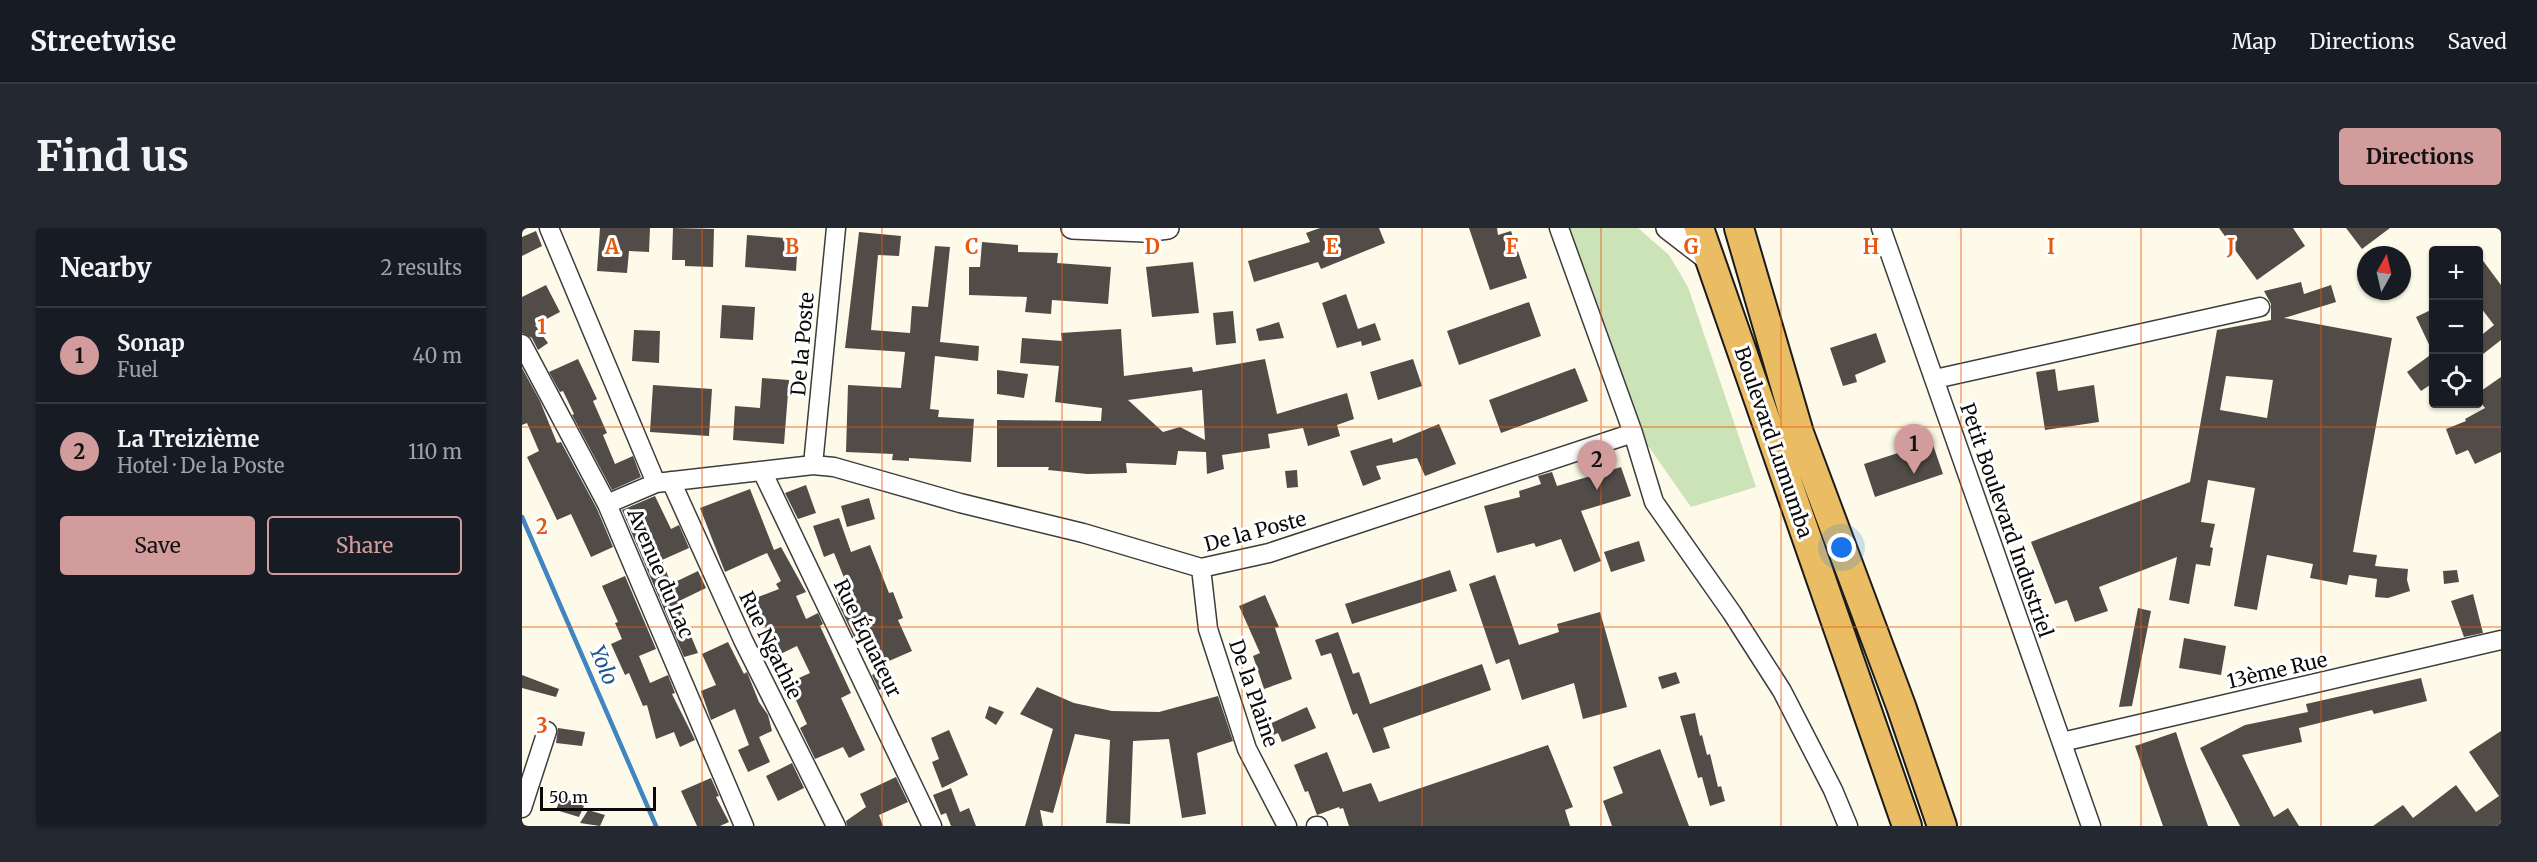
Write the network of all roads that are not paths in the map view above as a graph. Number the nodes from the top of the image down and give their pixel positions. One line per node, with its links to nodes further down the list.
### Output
1 (549, 228): 17 (street, Avenue du Lac)
2 (836, 228): 15 (street, De la Poste)
3 (1072, 228): 4 (street)
4 (1168, 228)
5 (1559, 228): 14 (street)
6 (1667, 228): 10 (street)
7 (1699, 228): 10 (highway, Boulevard Lumumba)
8 (1739, 228): 30 (highway, Boulevard Lumumba)
9 (1881, 228): 13 (street, Petit Boulevard Industriel)
10 (1710, 261): 29 (highway, Boulevard Lumumba)
11 (2260, 308): 13 (street)
12 (522, 345): 18 (street, Avenue du Lac)
13 (1935, 379): 22 (street, Petit Boulevard Industriel)
14 (1633, 433): 19 (street, De la Poste); 28 (street)
15 (813, 465): 16 (street, De la Poste); 19 (street, De la Poste)
16 (762, 471): 17 (street, De la Poste); 26 (street, Rue Équateur)
17 (664, 482): 18 (street, De la Poste); 25 (street, Rue Ngathie)
18 (607, 504): 24 (street, Avenue du Lac)
19 (1201, 568): 27 (street, De la Plaine)
20 (2501, 640): 22 (street, 13ème Rue)
21 (547, 731): 23 (street)
22 (2062, 742): 31 (street, Petit Boulevard Industriel)
23 (522, 808)
24 (744, 826)
25 (836, 826)
26 (932, 826)
27 (1287, 826)
28 (1848, 826)
29 (1907, 826)
30 (1942, 826)
31 (2091, 826)

